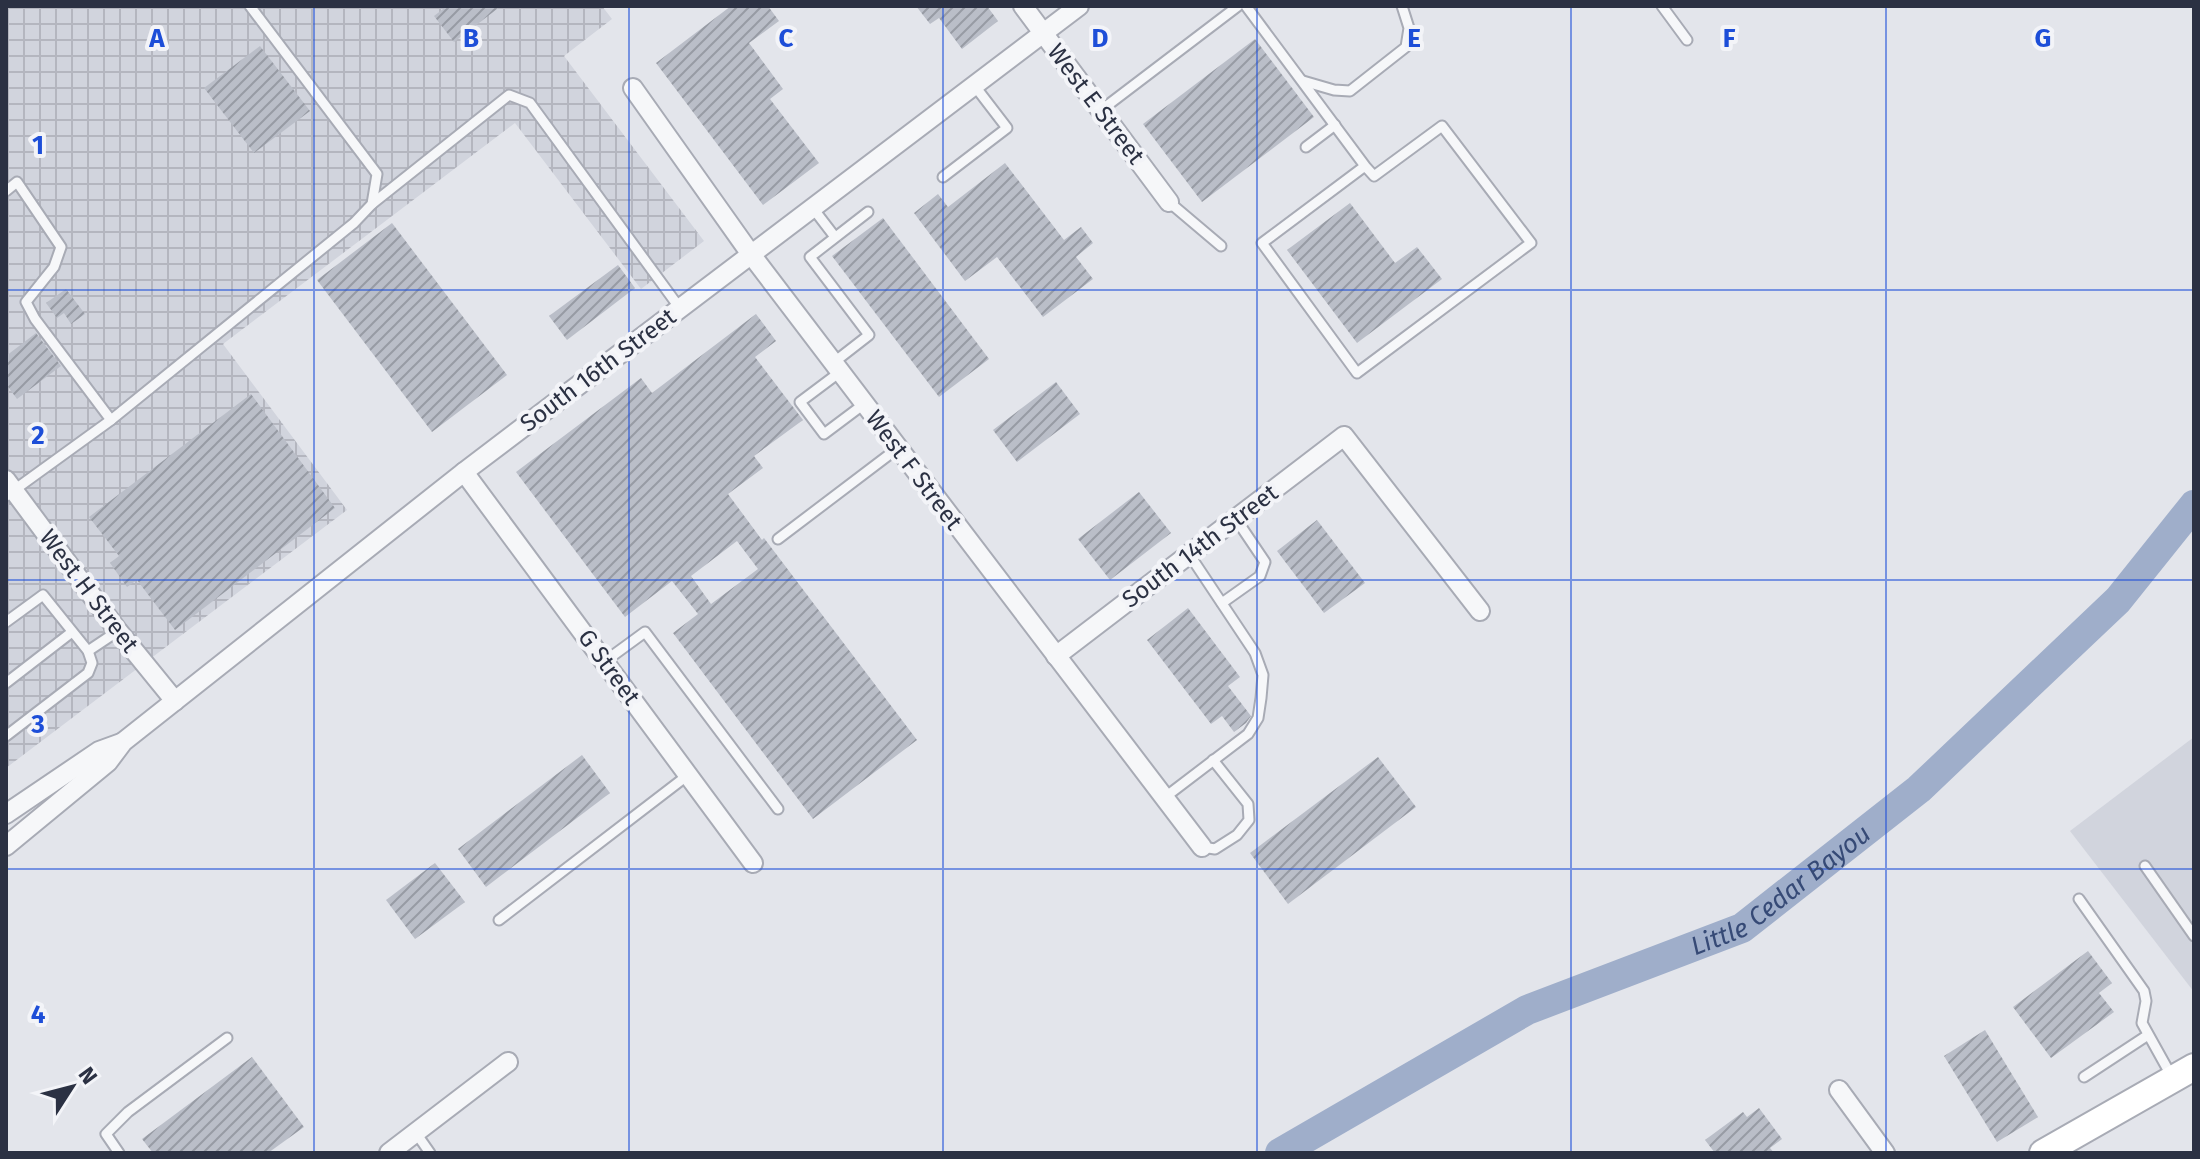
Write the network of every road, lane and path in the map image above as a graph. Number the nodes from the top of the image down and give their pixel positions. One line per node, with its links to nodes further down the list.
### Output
1 (250, 6): 20 (lane)
2 (1023, 6): 8 (street, West E Street)
3 (1079, 6): 8 (street, South 16th Street)
4 (1238, 6): 13 (lane)
5 (1246, 6): 10 (lane)
6 (1402, 6): 10 (lane)
7 (1662, 6): 9 (lane)
8 (1043, 33): 11 (street, South 16th Street); 13 (street, West E Street)
9 (1687, 40)
10 (1303, 81): 14 (lane)
11 (974, 85): 17 (lane); 21 (street, South 16th Street)
12 (633, 88): 25 (street, West F Street)
13 (1100, 111): 19 (street, West E Street)
14 (1335, 125): 15 (lane); 16 (lane)
15 (1306, 147)
16 (1365, 166): 16 (lane)
17 (943, 177)
18 (6, 191): 29 (lane)
19 (1169, 202): 24 (lane)
20 (372, 204): 26 (lane); 29 (lane)
21 (812, 207): 23 (lane); 25 (street, South 16th Street)
22 (868, 212): 23 (lane)
23 (835, 237): 27 (lane)
24 (1221, 246)
25 (750, 253): 26 (street, South 16th Street); 27 (street, West F Street)
26 (679, 307): 31 (street, South 16th Street)
27 (837, 367): 28 (street, West F Street); 28 (lane)
28 (864, 404): 30 (street, West F Street)
29 (111, 420): 32 (lane)
30 (898, 448): 34 (lane); 42 (street, West F Street)
31 (464, 472): 43 (street, G Street); 45 (street, South 16th Street)
32 (8, 489): 39 (street, West H Street)
33 (1236, 519): 35 (street, South 14th Street); 36 (lane); 37 (street, South 14th Street)
34 (778, 539)
35 (1189, 554): 36 (lane); 42 (street, South 14th Street)
36 (1222, 603): 48 (lane)
37 (1480, 611)
38 (6, 622): 40 (lane)
39 (118, 631): 41 (lane); 45 (street, West H Street)
40 (72, 632): 41 (lane); 44 (lane)
41 (88, 651): 46 (lane)
42 (1056, 656): 50 (street, West F Street)
43 (604, 662): 49 (street, G Street); 51 (lane)
44 (6, 683)
45 (175, 701): 47 (street, South 16th Street)
46 (6, 736)
47 (123, 742): 52 (street, South 16th Street); 53 (street, South 16th Street)
48 (1213, 760): 50 (lane); 54 (lane)
49 (688, 775): 55 (street, G Street); 58 (lane)
50 (1164, 798): 54 (street, West F Street)
51 (778, 809)
52 (6, 814)
53 (6, 846)
54 (1202, 847)
55 (753, 863)
56 (2145, 866): 59 (lane)
57 (2079, 899): 60 (lane)
58 (499, 920)
59 (2194, 936)
60 (2148, 1035): 63 (lane); 64 (lane)
61 (227, 1038): 67 (lane)
62 (508, 1062): 66 (street)
63 (2184, 1074): 71 (main road)
64 (2084, 1077)
65 (1839, 1090): 70 (street)
66 (415, 1133): 68 (street); 69 (lane)
67 (119, 1153)
68 (389, 1153)
69 (430, 1153)
70 (1885, 1153)
71 (2043, 1153)

